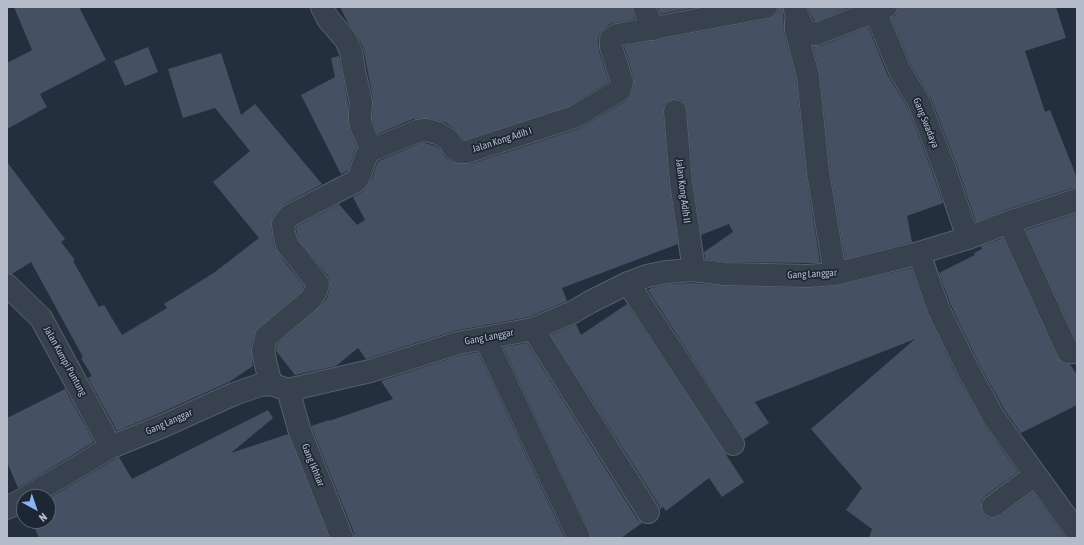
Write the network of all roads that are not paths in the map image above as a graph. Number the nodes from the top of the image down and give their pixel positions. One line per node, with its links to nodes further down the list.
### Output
1 (322, 7): 8 (street)
2 (644, 7): 6 (street)
3 (766, 7): 6 (street, Jalan Kong Adih I)
4 (882, 8): 5 (street); 11 (street, Gang Swadaya)
5 (795, 11): 14 (street)
6 (653, 28): 8 (street, Jalan Kong Adih I)
7 (675, 111): 13 (street, Jalan Kong Adih II)
8 (372, 150): 20 (street)
9 (1077, 200): 10 (street, Gang Langgar)
10 (1009, 222): 11 (street, Gang Langgar); 19 (street)
11 (968, 238): 12 (street, Gang Langgar)
12 (919, 253): 14 (street, Gang Langgar); 23 (street)
13 (694, 270): 14 (street, Gang Langgar); 15 (street, Gang Langgar)
14 (835, 274)
15 (628, 283): 17 (street, Gang Langgar); 21 (street)
16 (7, 285): 22 (street, Jalan Kumpi Puntung)
17 (533, 329): 18 (street, Gang Langgar); 26 (street)
18 (485, 338): 20 (street, Gang Langgar); 29 (street)
19 (1077, 352)
20 (280, 387): 22 (street, Gang Langgar); 28 (street, Gang Ikhtiar)
21 (733, 444)
22 (111, 447): 24 (street, Gang Langgar)
23 (1035, 475): 25 (street); 27 (street)
24 (40, 489)
25 (993, 506)
26 (648, 512)
27 (1077, 532)
28 (342, 538)
29 (579, 538)

